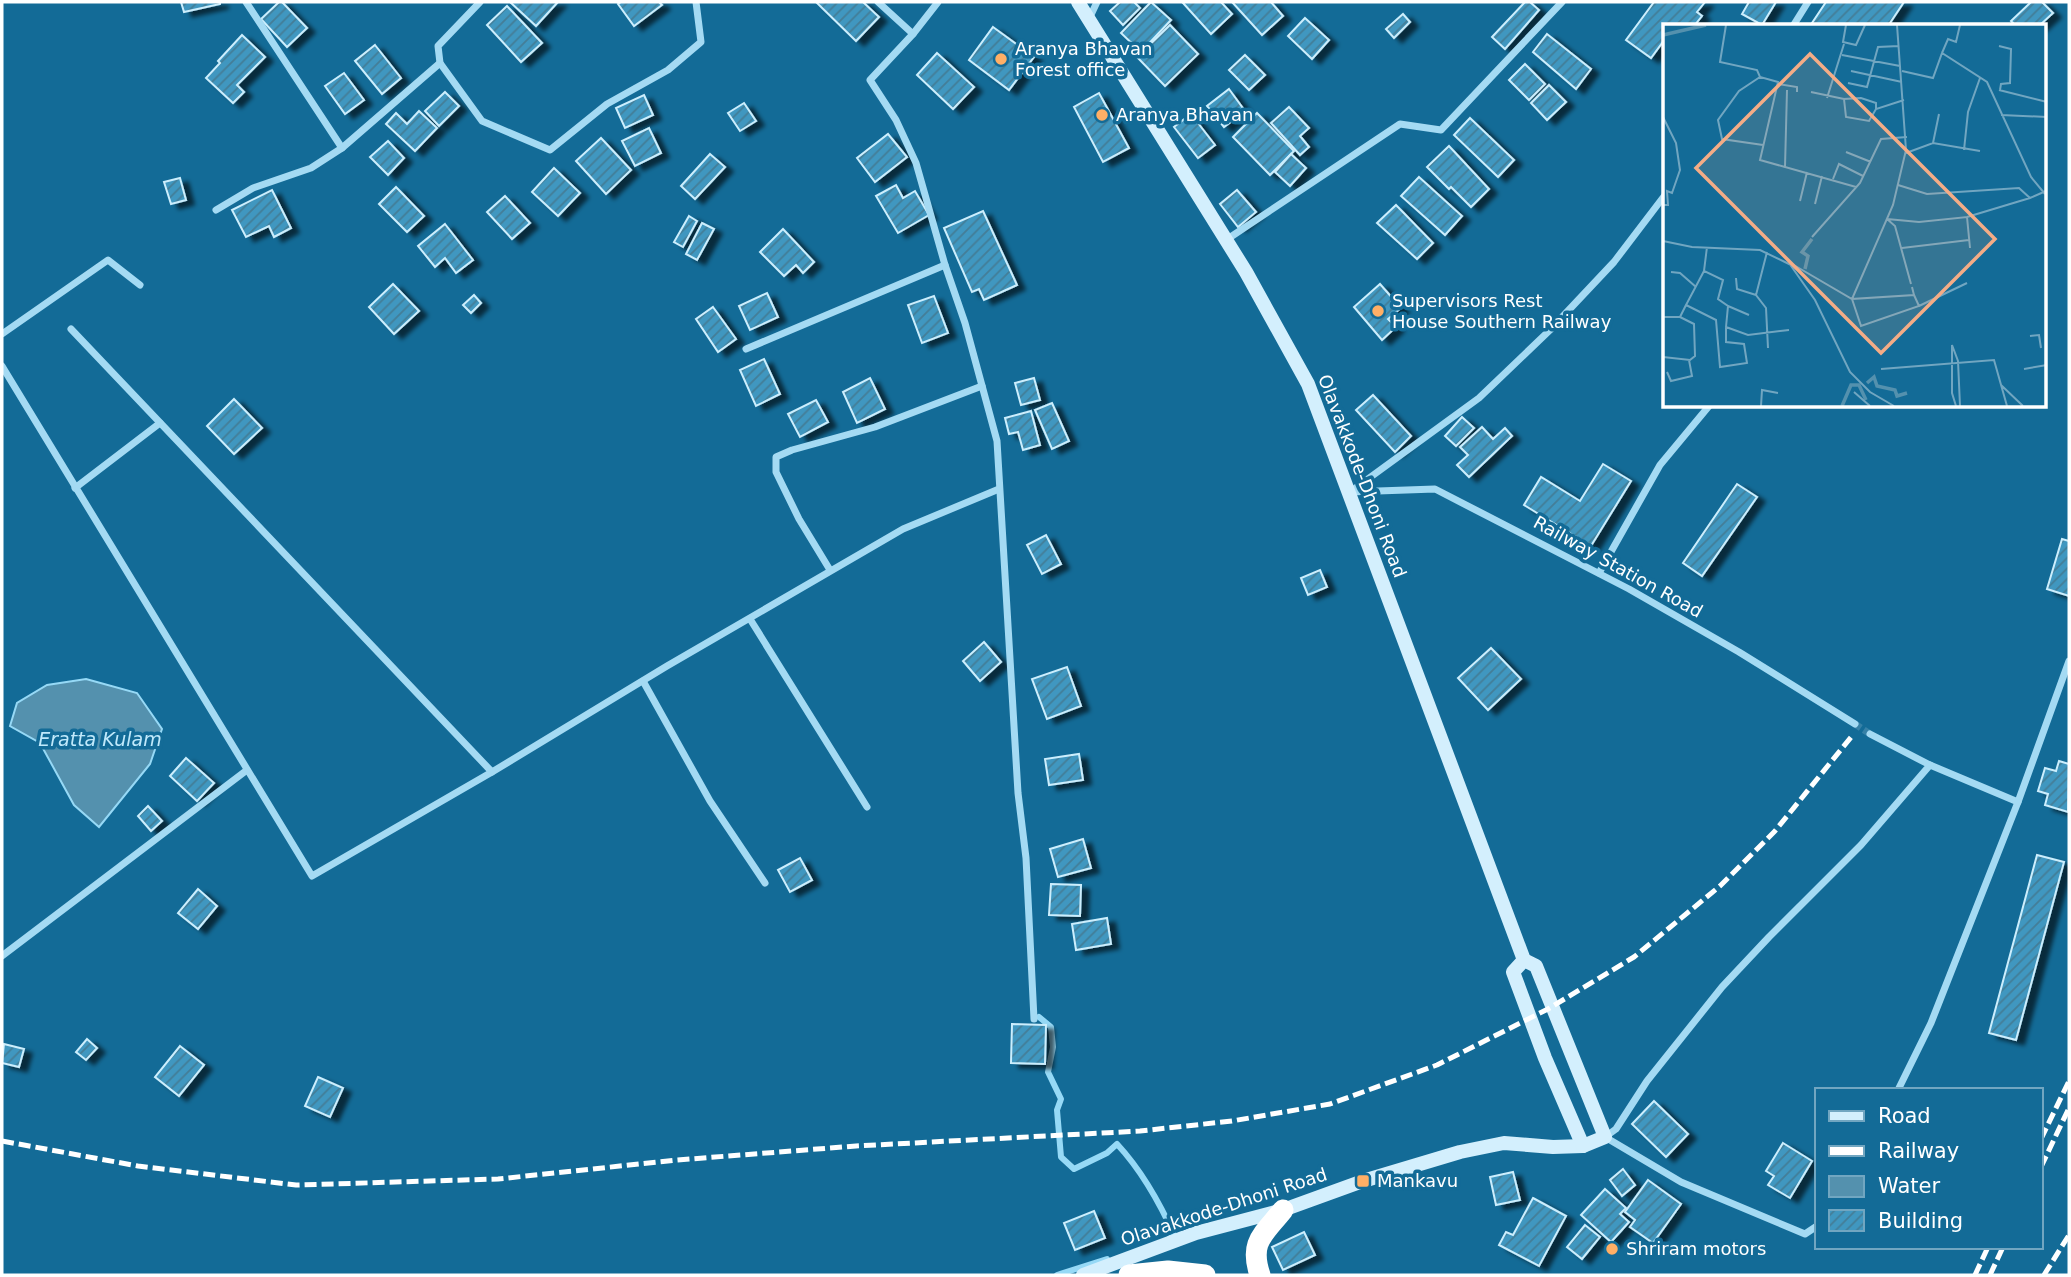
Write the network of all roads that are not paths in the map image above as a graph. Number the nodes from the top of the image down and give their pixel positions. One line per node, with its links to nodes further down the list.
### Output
1 (246, 2): 14 (street)
2 (480, 2): 13 (street)
3 (696, 2): 13 (street)
4 (878, 2): 12 (street)
5 (938, 2): 12 (street)
6 (1078, 2): 10 (main road, Olavakkode-Dhoni Road)
7 (1097, 2): 10 (street)
8 (1562, 2): 17 (street)
9 (1808, 2): 11 (street)
10 (1089, 19): 17 (main road, Olavakkode-Dhoni Road)
11 (1794, 24)
12 (913, 34): 18 (street)
13 (440, 63): 14 (street)
14 (342, 148): 16 (street)
15 (1663, 198): 29 (street)
16 (216, 210)
17 (1226, 240): 29 (main road, Olavakkode-Dhoni Road)
18 (945, 265): 22 (street); 24 (street)
19 (140, 285): 21 (street)
20 (71, 329): 26 (street)
21 (2, 334)
22 (746, 349)
23 (2, 366): 27 (street)
24 (982, 386): 28 (street); 30 (street)
25 (1707, 408): 31 (street)
26 (160, 423): 27 (street); 39 (street)
27 (75, 488): 38 (street)
28 (999, 489): 30 (street); 45 (street)
29 (1349, 492): 31 (street, Railway Station Road); 44 (main road, Olavakkode-Dhoni Road)
30 (830, 570): 32 (street)
31 (1599, 573): 35 (street, Railway Station Road)
32 (750, 619): 34 (street); 41 (street)
33 (2069, 662): 40 (street)
34 (643, 681): 39 (street); 42 (street)
35 (1855, 724)
36 (1870, 734): 37 (street)
37 (1930, 765): 40 (street); 47 (street)
38 (247, 770): 39 (street); 43 (street)
39 (492, 772)
40 (2018, 802): 46 (street)
41 (867, 807)
42 (765, 883)
43 (2, 956)
44 (1524, 960): 47 (main road, Olavakkode-Dhoni Road); 48 (main road, Olavakkode-Dhoni Road)
45 (1034, 1019)
46 (1899, 1088)
47 (1605, 1137): 48 (main road, Olavakkode-Dhoni Road); 50 (street)
48 (1583, 1146): 49 (main road, Olavakkode-Dhoni Road)
49 (1283, 1210): 51 (main road, Olavakkode-Dhoni Road); 54 (highway)
50 (1815, 1227)
51 (1083, 1275)
52 (1129, 1275): 53 (highway)
53 (1205, 1275)
54 (1260, 1275)

